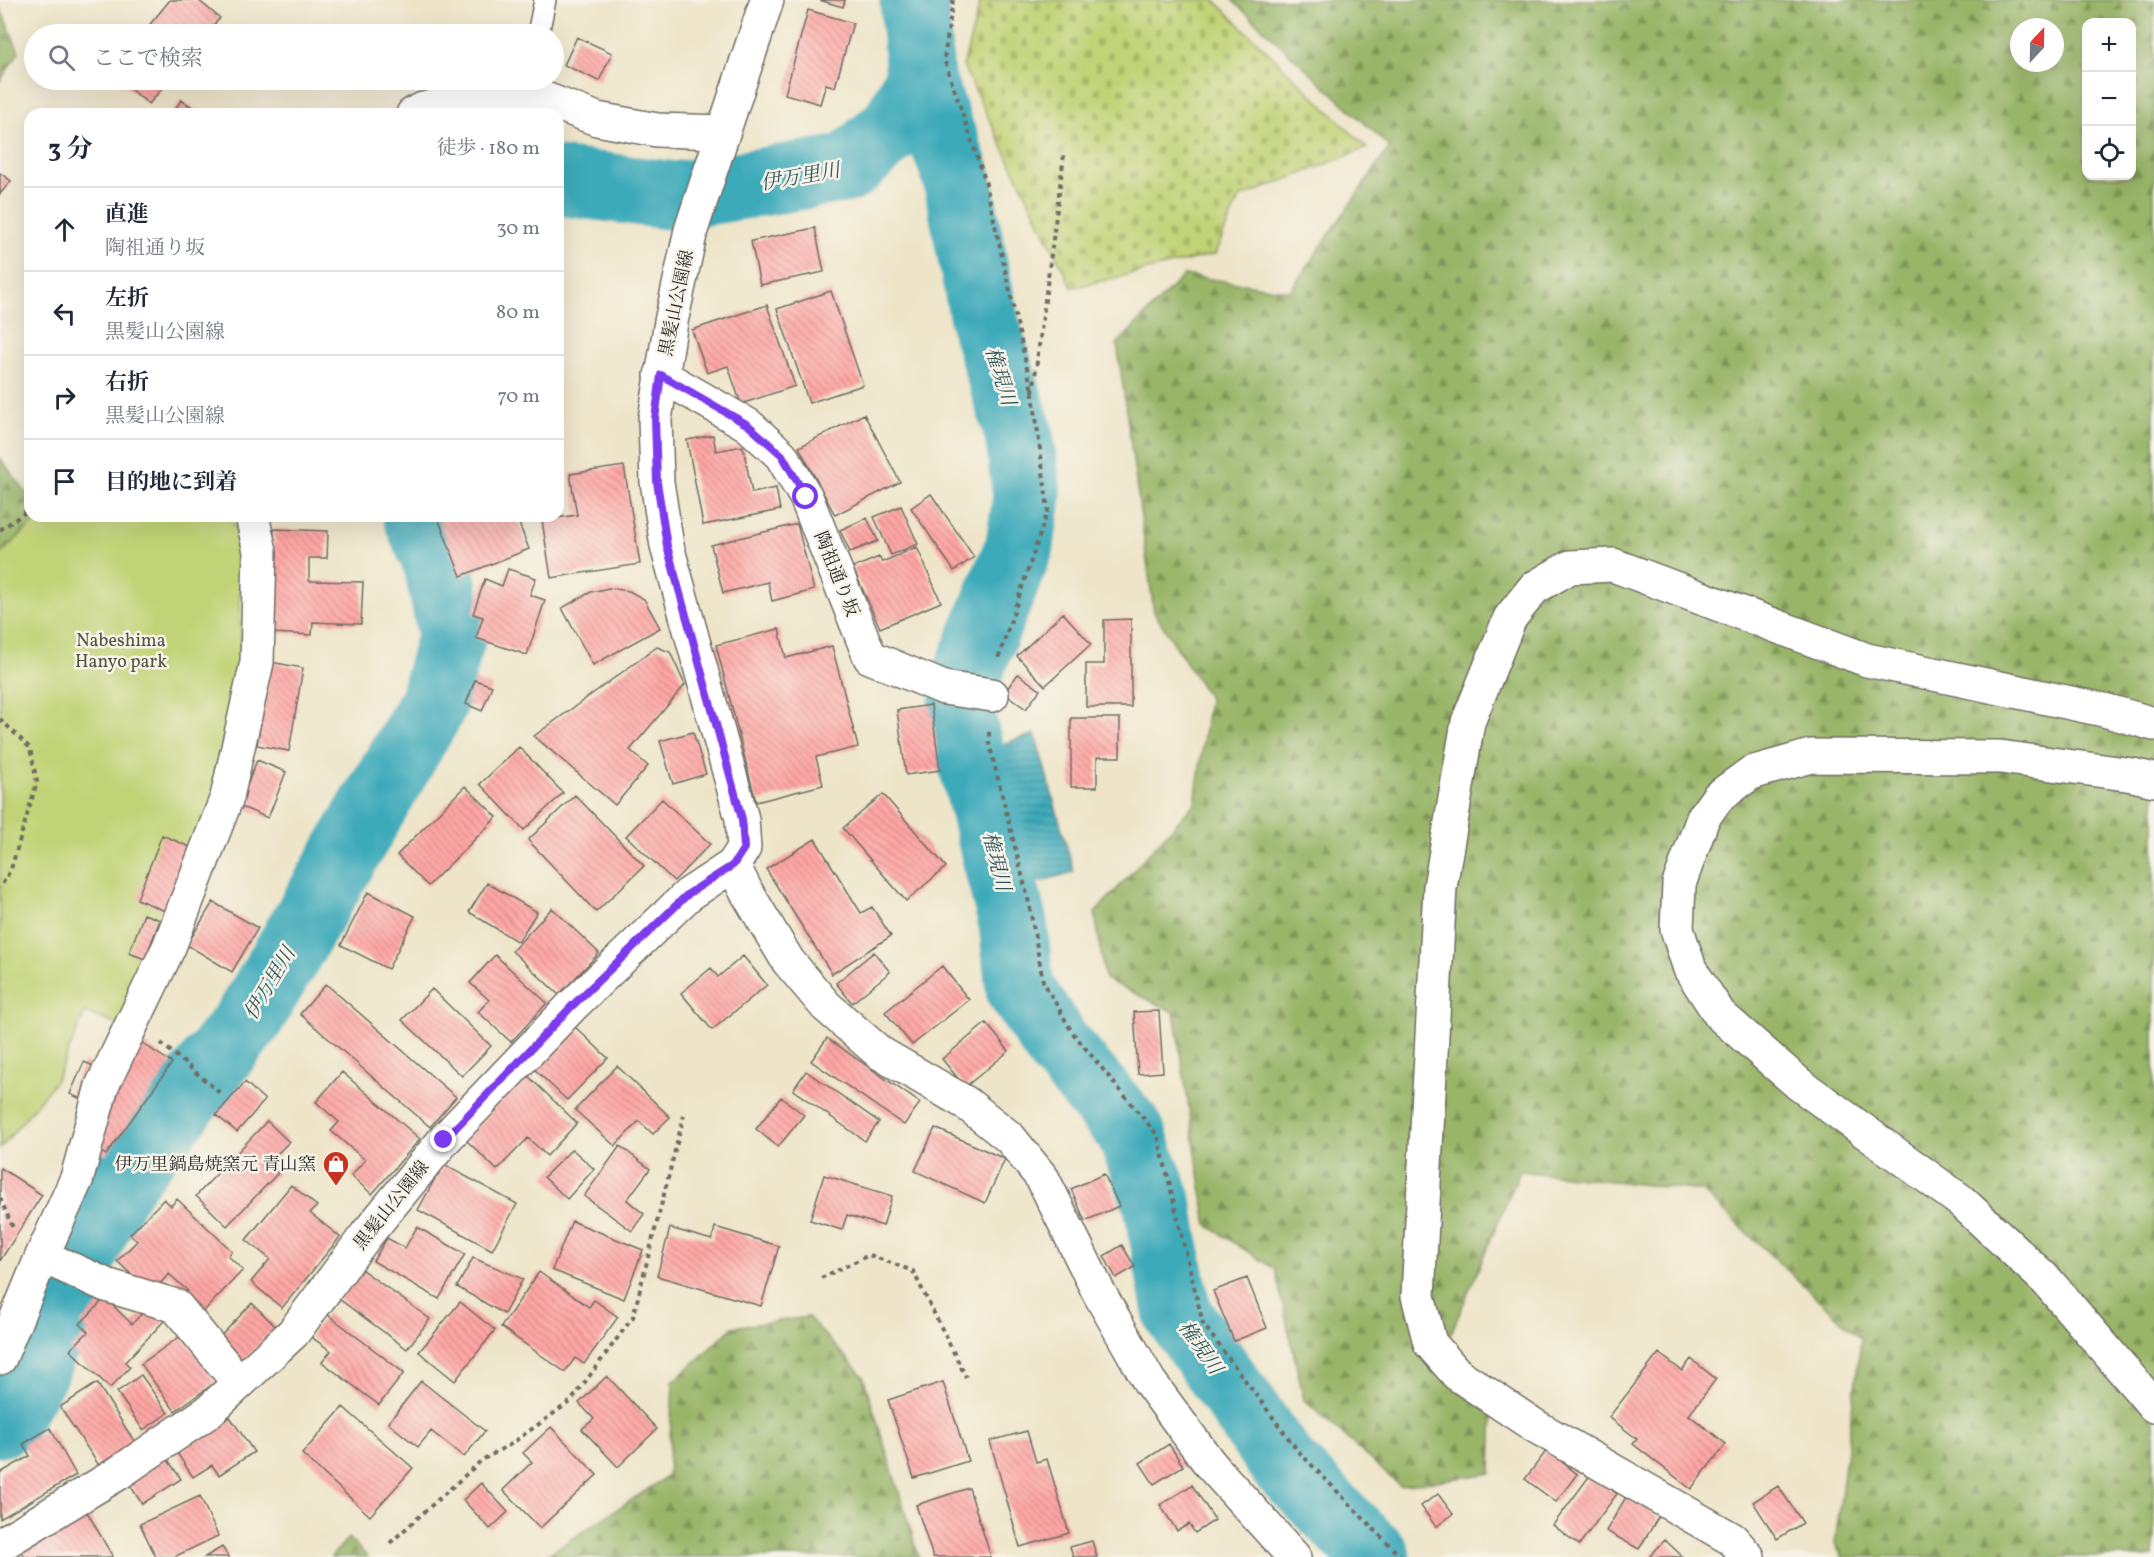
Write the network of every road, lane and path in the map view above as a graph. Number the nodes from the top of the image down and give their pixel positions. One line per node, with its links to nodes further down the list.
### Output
1 (545, 0): 4 (lane)
2 (767, 0): 8 (street)
3 (953, 0): 11 (path)
4 (540, 24)
5 (509, 90): 7 (street)
6 (536, 90): 8 (street)
7 (427, 108)
8 (722, 132): 10 (street, 黒髪山公園線)
9 (1064, 156): 11 (path)
10 (661, 375): 15 (street, 陶祖通り坂); 19 (street, 黒髪山公園線)
11 (1033, 395): 15 (path)
12 (24, 513): 14 (path)
13 (253, 522): 24 (street)
14 (0, 530)
15 (987, 695): 33 (path)
16 (0, 719): 20 (path)
17 (2154, 724): 34 (street)
18 (2154, 780): 29 (street)
19 (733, 865): 28 (street, 黒髪山公園線); 32 (street)
20 (0, 888)
21 (187, 1063): 22 (path)
22 (220, 1093)
23 (684, 1115): 30 (path)
24 (42, 1256): 26 (street); 28 (street)
25 (821, 1278): 27 (path)
26 (0, 1358)
27 (966, 1377)
28 (239, 1383): 31 (street, 黒髪山公園線)
29 (2154, 1406)
30 (390, 1543)
31 (0, 1545)
32 (1294, 1557)
33 (1401, 1557)
34 (1748, 1557)

